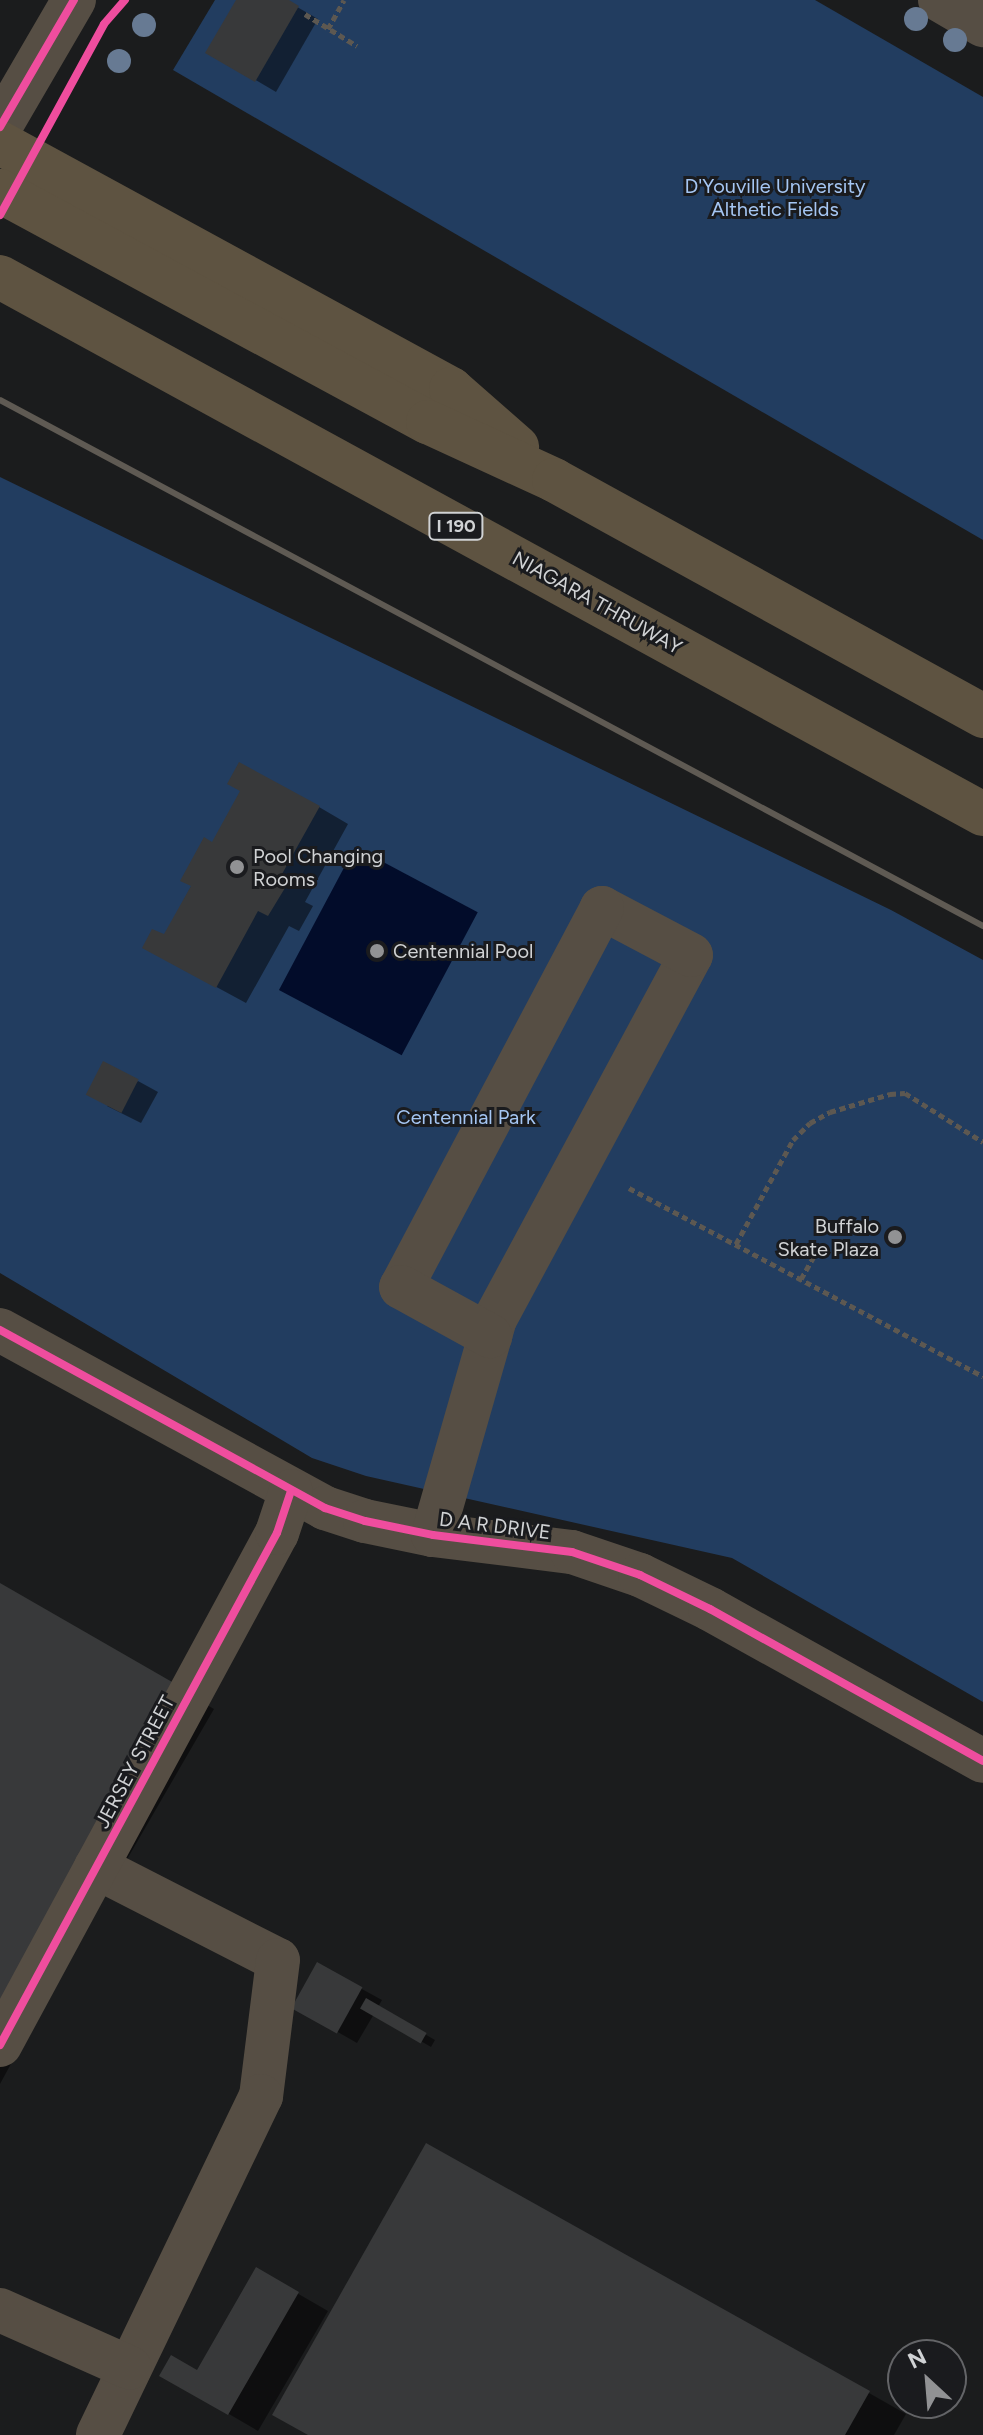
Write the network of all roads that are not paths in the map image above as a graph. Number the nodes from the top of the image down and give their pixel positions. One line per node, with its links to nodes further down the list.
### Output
1 (40, 0): 5 (street)
2 (74, 0): 5 (street)
3 (940, 0): 4 (street)
4 (983, 25)
5 (40, 58): 6 (street)
6 (0, 127)
7 (0, 143): 10 (highway)
8 (0, 191): 10 (highway)
9 (0, 277): 12 (highway, NIAGARA THRUWAY / I 190)
10 (554, 480): 11 (highway)
11 (983, 716)
12 (983, 814)
13 (0, 1330): 15 (street, D A R DRIVE)
14 (490, 1336): 14 (street); 16 (street)
15 (291, 1491): 16 (street, D A R DRIVE); 18 (street, JERSEY STREET)
16 (433, 1535): 17 (street, D A R DRIVE)
17 (983, 1761)
18 (96, 1867): 19 (street, JERSEY STREET); 21 (street)
19 (0, 2045)
20 (0, 2310): 21 (street)
21 (130, 2368): 22 (street)
22 (98, 2435)

